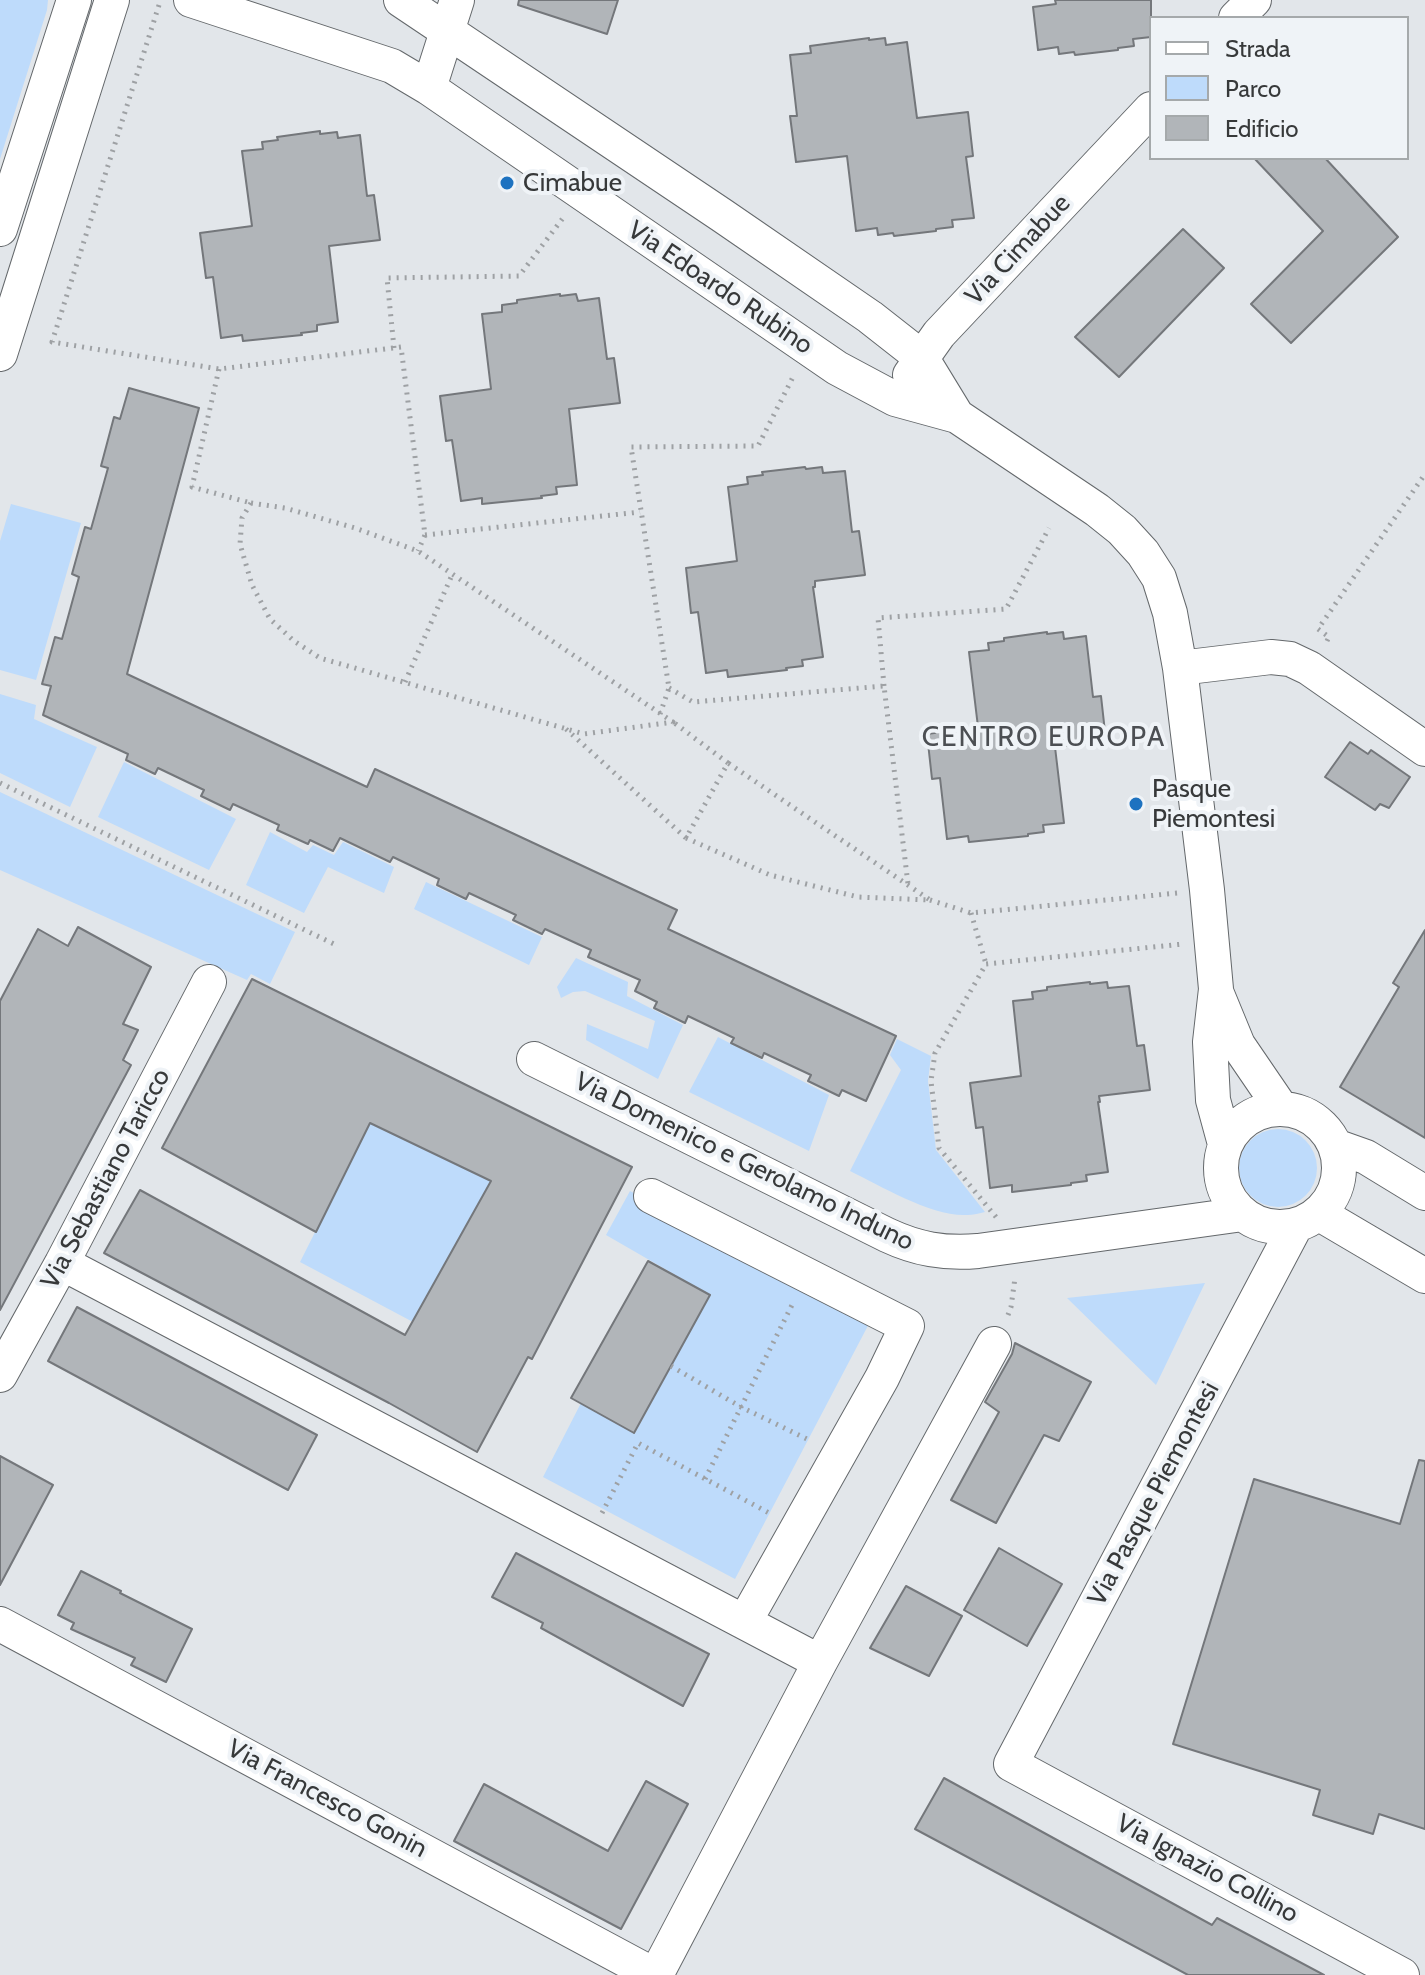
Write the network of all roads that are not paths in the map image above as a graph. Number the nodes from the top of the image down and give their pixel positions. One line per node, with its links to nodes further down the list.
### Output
1 (74, 0): 11 (street)
2 (112, 0): 10 (street)
3 (191, 0): 8 (street, Via Edoardo Rubino)
4 (401, 0): 6 (street, Via Edoardo Rubino)
5 (1254, 0): 7 (street)
6 (452, 15): 8 (street); 13 (street, Via Edoardo Rubino)
7 (1238, 16)
8 (429, 88): 14 (street, Via Edoardo Rubino)
9 (1149, 111): 13 (street, Via Cimabue)
10 (53, 186): 11 (street); 12 (street)
11 (0, 231)
12 (0, 354)
13 (921, 357): 14 (street, Via Cimabue); 15 (street, Via Edoardo Rubino)
14 (895, 399): 15 (street, Via Edoardo Rubino)
15 (957, 416): 16 (street, Via Edoardo Rubino)
16 (1180, 668): 17 (street); 19 (street, Via Edoardo Rubino)
17 (1425, 749)
18 (209, 982): 28 (street, Via Sebastiano Taricco)
19 (1216, 989): 21 (street, Via Edoardo Rubino); 22 (street, Via Edoardo Rubino)
20 (534, 1059): 26 (street, Via Domenico e Gerolamo Induno)
21 (1281, 1108): 22 (street); 23 (street)
22 (1225, 1144): 26 (street, Via Edoardo Rubino)
23 (1335, 1146): 24 (street); 27 (street)
24 (1425, 1193)
25 (651, 1196): 32 (street)
26 (1243, 1214): 27 (street)
27 (1307, 1219): 29 (street); 35 (street, Via Pasque Piemontesi)
28 (62, 1263): 31 (street, Via Sebastiano Taricco); 32 (street)
29 (1425, 1276)
30 (994, 1344): 34 (street)
31 (0, 1375)
32 (745, 1621): 34 (street)
33 (0, 1624): 36 (street, Via Francesco Gonin)
34 (820, 1662): 36 (street)
35 (1011, 1764): 37 (street, Via Ignazio Collino)
36 (655, 1975)
37 (1402, 1975)

